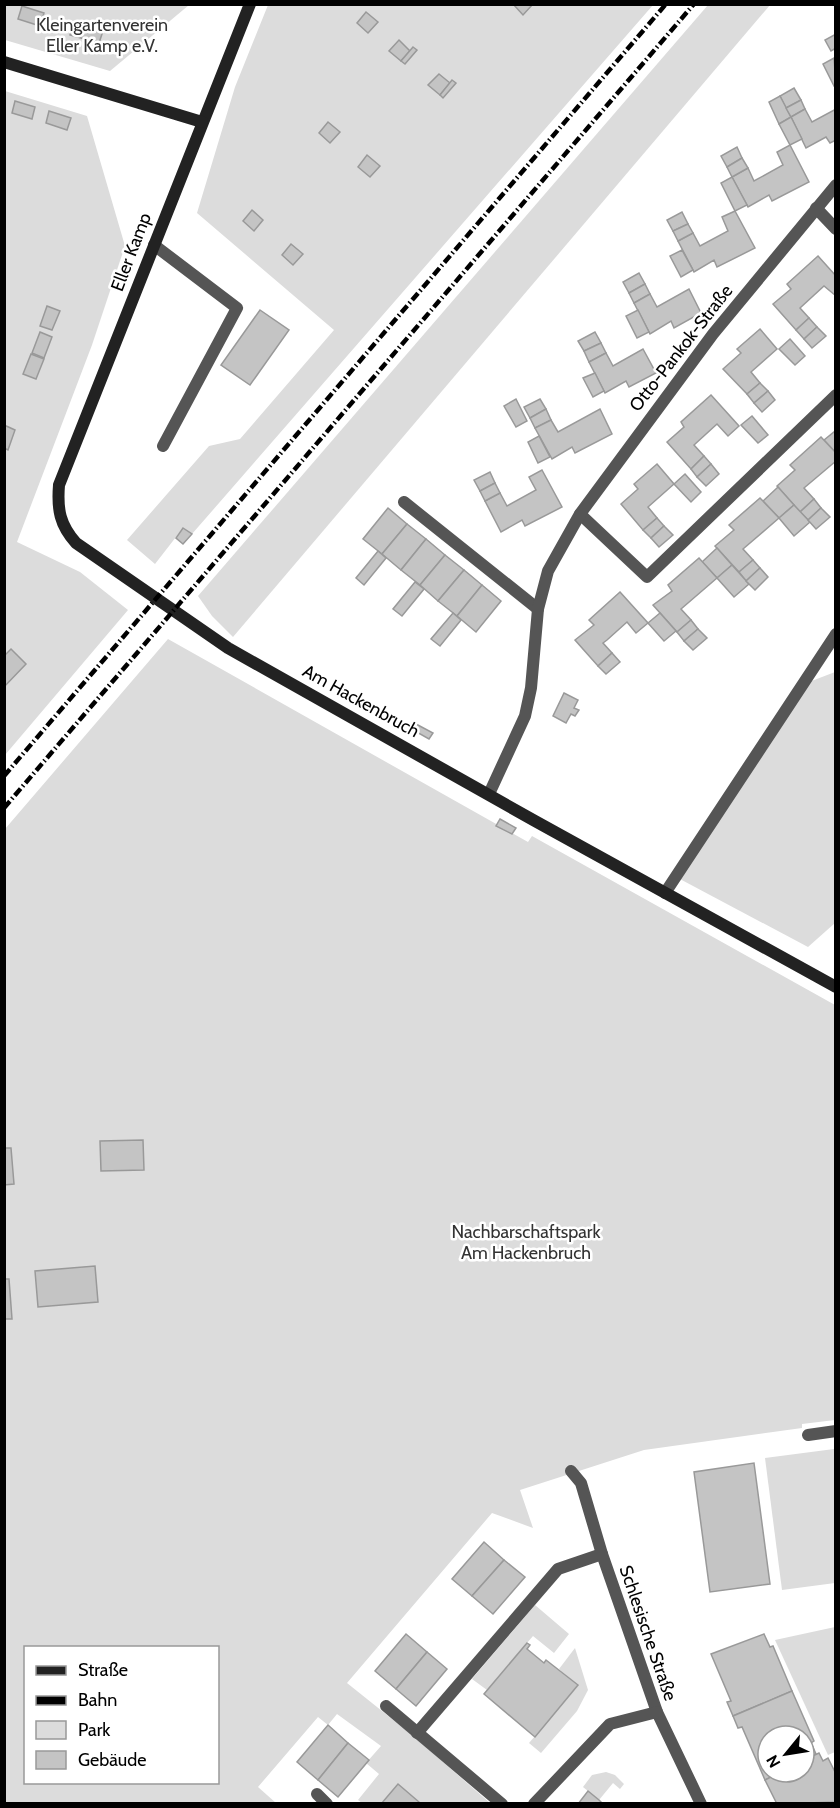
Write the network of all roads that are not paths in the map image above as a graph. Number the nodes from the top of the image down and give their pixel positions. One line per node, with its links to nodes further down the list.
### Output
1 (250, 4): 3 (street, Eller Kamp)
2 (4, 62): 3 (street)
3 (202, 122): 7 (street, Eller Kamp)
4 (836, 185): 5 (street, Otto-Pankok-Straße)
5 (816, 208): 6 (street); 11 (street, Otto-Pankok-Straße)
6 (836, 229)
7 (154, 245): 9 (street); 12 (street, Eller Kamp)
8 (836, 395): 11 (street)
9 (163, 446)
10 (404, 501): 13 (street)
11 (580, 514): 13 (street, Otto-Pankok-Straße)
12 (59, 516): 15 (street, Am Hackenbruch)
13 (538, 609): 15 (street, Otto-Pankok-Straße)
14 (834, 641): 16 (street)
15 (489, 794): 16 (street, Am Hackenbruch)
16 (665, 893): 17 (street, Am Hackenbruch)
17 (836, 987)
18 (836, 1431): 19 (street)
19 (808, 1435)
20 (571, 1471): 21 (street, Schlesische Straße)
21 (602, 1554): 23 (street, Schlesische Straße); 24 (street)
22 (386, 1706): 24 (street)
23 (657, 1712): 28 (street); 29 (street, Schlesische Straße)
24 (417, 1733): 27 (street)
25 (317, 1794): 26 (street)
26 (327, 1803)
27 (502, 1803)
28 (534, 1803)
29 (701, 1803)

